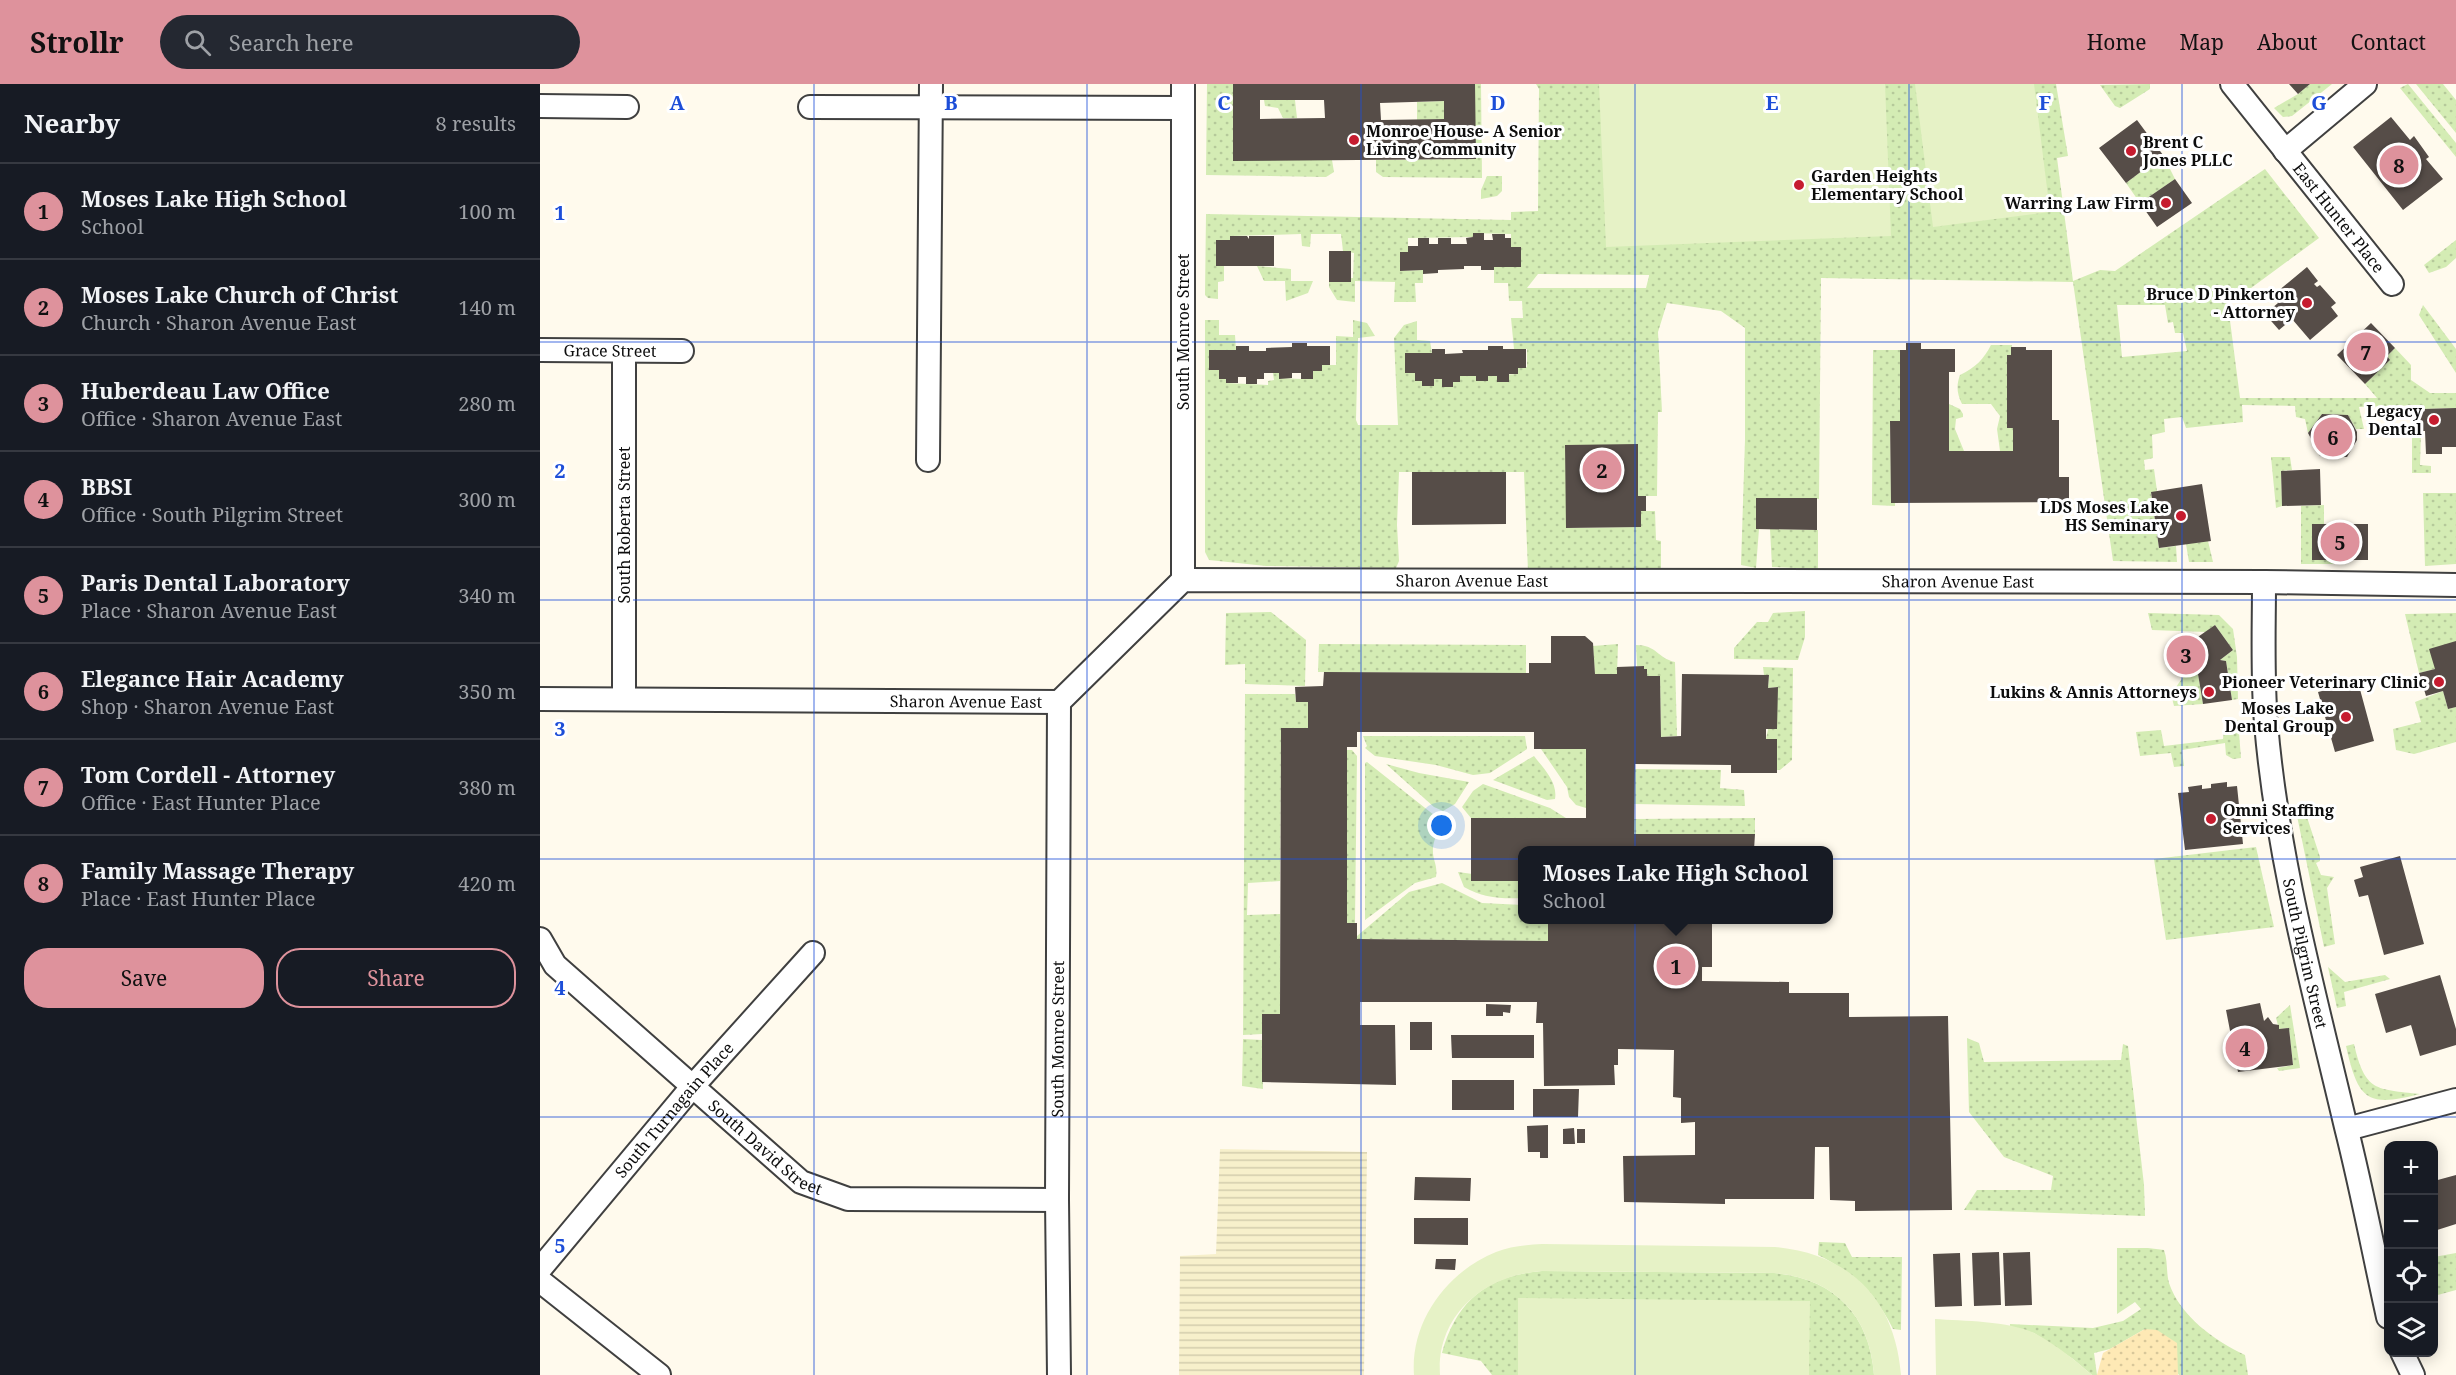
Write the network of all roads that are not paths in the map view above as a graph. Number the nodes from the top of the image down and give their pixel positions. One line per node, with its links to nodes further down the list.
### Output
1 (931, 84): 8 (street)
2 (1183, 84): 9 (street, South Monroe Street)
3 (2232, 84): 10 (street, East Hunter Place)
4 (2365, 84): 10 (street, East Hunter Place)
5 (540, 106): 6 (street)
6 (627, 107)
7 (810, 107): 8 (street)
8 (930, 107): 9 (street); 15 (street)
9 (1183, 108): 16 (street, South Monroe Street)
10 (2285, 151): 11 (street, East Hunter Place)
11 (2392, 284)
12 (540, 350): 13 (street, Grace Street)
13 (624, 351): 14 (street, Grace Street); 20 (street, South Roberta Street)
14 (682, 351)
15 (928, 460)
16 (1183, 580): 17 (street, Sharon Avenue East); 21 (street, Sharon Avenue East)
17 (2264, 582): 18 (street, Sharon Avenue East); 26 (street, South Pilgrim Street)
18 (2456, 585)
19 (540, 699): 20 (street, Sharon Avenue East)
20 (624, 699): 21 (street, Sharon Avenue East)
21 (1059, 702): 27 (street, South Monroe Street)
22 (540, 939): 24 (street, South David Street)
23 (813, 953): 24 (street, South Turnagain Place)
24 (692, 1087): 27 (street, South David Street); 28 (street, South Turnagain Place)
25 (2456, 1100): 26 (street)
26 (2347, 1129): 30 (street, South Pilgrim Street)
27 (1057, 1200): 33 (street, South Monroe Street)
28 (540, 1269)
29 (540, 1281): 32 (street)
30 (2385, 1303)
31 (2404, 1357): 34 (street)
32 (659, 1375)
33 (1059, 1375)
34 (2413, 1375)

